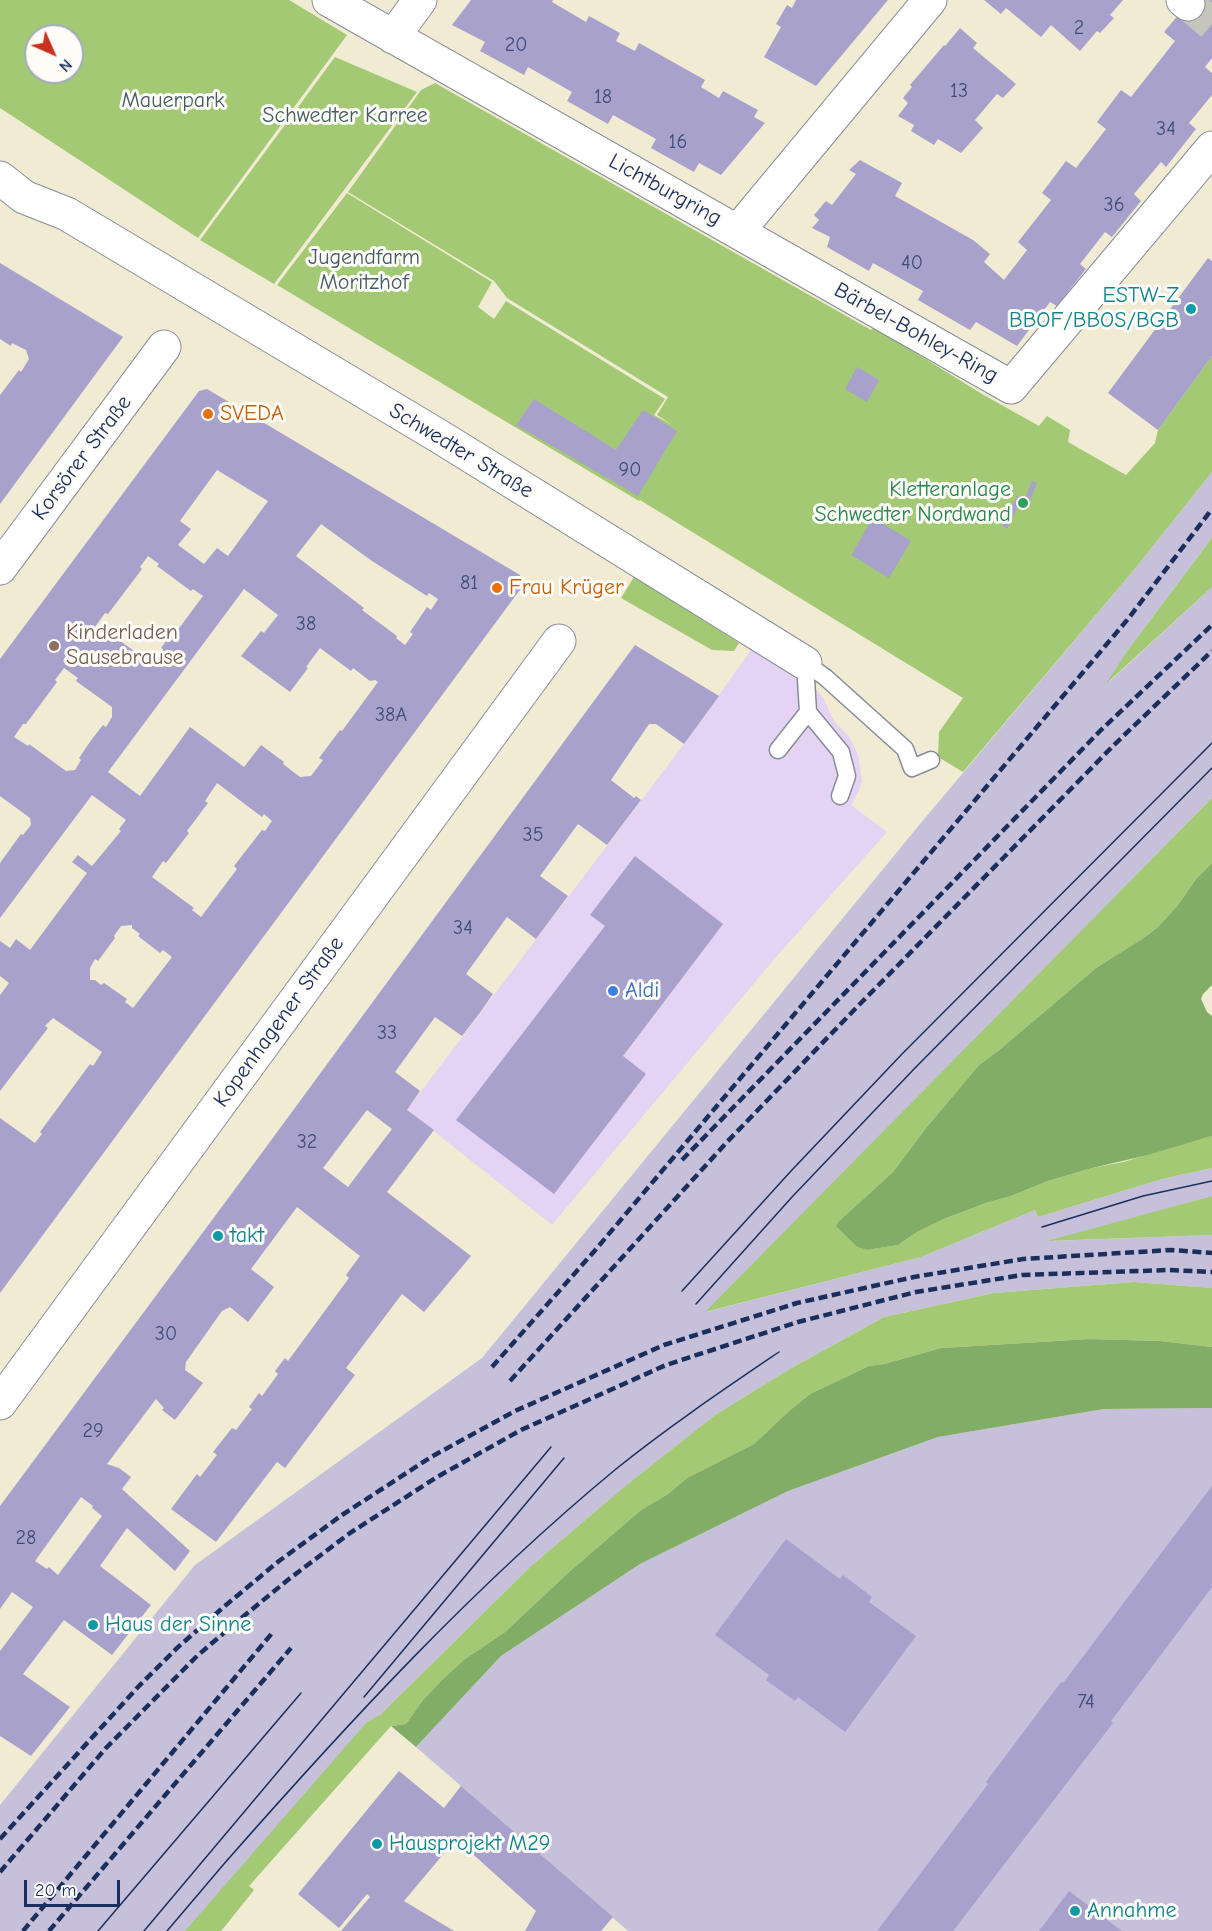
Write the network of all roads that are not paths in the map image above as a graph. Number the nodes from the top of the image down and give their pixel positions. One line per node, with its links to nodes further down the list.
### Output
1 (329, 0): 4 (street, Lichtburgring)
2 (420, 0): 4 (street)
3 (930, 0): 7 (street, Lichtburgring)
4 (393, 37): 7 (street, Lichtburgring)
5 (1212, 148): 7 (street, Bärbel-Bohley-Ring)
6 (0, 178): 11 (street, Schwedter Straße)
7 (738, 231)
8 (165, 347): 9 (street, Korsörer Straße)
9 (0, 568)
10 (559, 641): 16 (street, Kopenhagener Straße)
11 (804, 663): 12 (lane); 14 (lane, Schwedter Straße)
12 (808, 712): 13 (lane); 15 (lane)
13 (778, 750)
14 (929, 770)
15 (840, 796)
16 (0, 1403)

